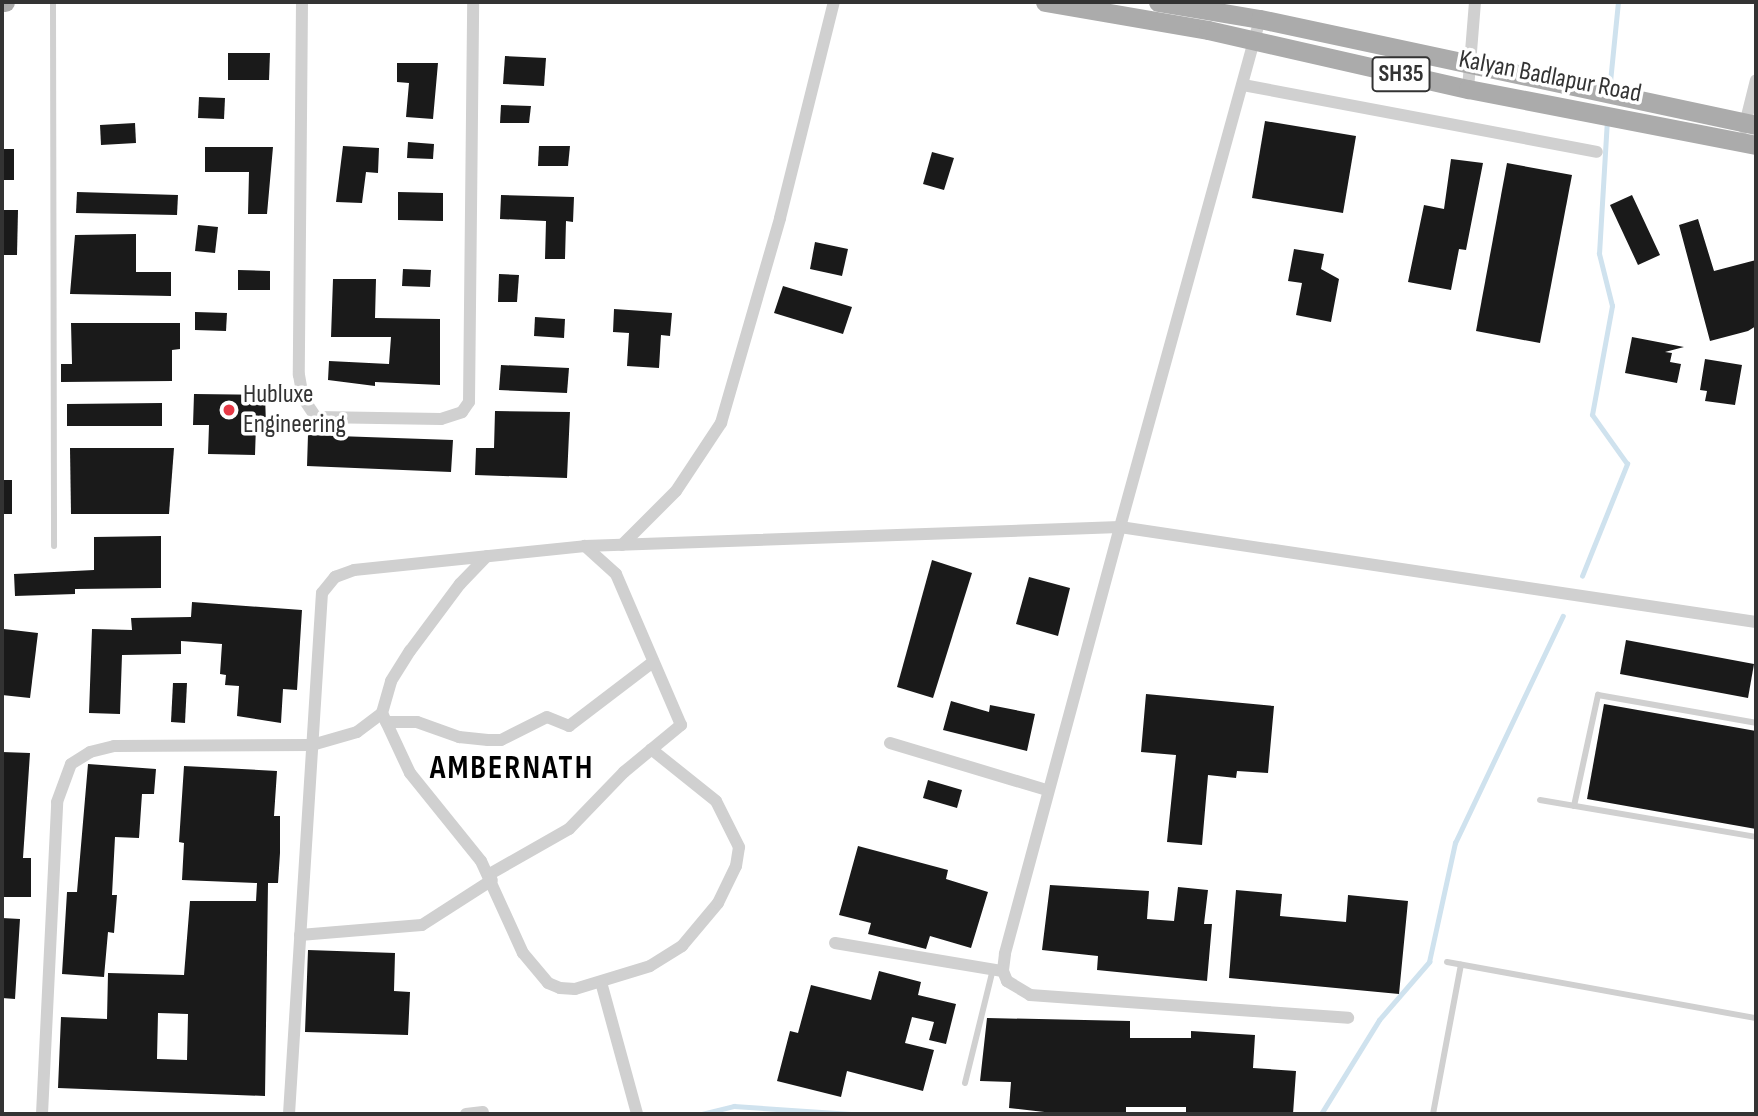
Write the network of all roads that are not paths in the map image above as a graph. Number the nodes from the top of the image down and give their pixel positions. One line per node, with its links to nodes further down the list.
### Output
1 (53, 2): 19 (lane)
2 (302, 2): 3 (street)
3 (472, 2)
4 (834, 2): 18 (street)
5 (1045, 2): 9 (main road, Kalyan Badlapur Road / SH35)
6 (1158, 2): 8 (main road, Kalyan Badlapur Road / SH35)
7 (1475, 2): 10 (street)
8 (1260, 19): 9 (street); 10 (main road, Kalyan Badlapur Road / SH35)
9 (1255, 41): 12 (street); 13 (main road, Kalyan Badlapur Road / SH35)
10 (1472, 67): 13 (street); 14 (main road, Kalyan Badlapur Road / SH35)
11 (1756, 80): 15 (street)
12 (1243, 85): 16 (street); 17 (street)
13 (1468, 89): 14 (main road, Kalyan Badlapur Road / SH35)
14 (1594, 103): 15 (main road, Kalyan Badlapur Road / SH35)
15 (1750, 134)
16 (1597, 152)
17 (1120, 527): 18 (street); 22 (street); 29 (street)
18 (622, 545): 20 (street)
19 (54, 546)
20 (585, 546): 21 (street); 23 (street)
21 (487, 556): 24 (street); 27 (street)
22 (1756, 622)
23 (653, 662): 24 (street); 28 (street)
24 (384, 717): 27 (street); 33 (street)
25 (1756, 723): 31 (lane)
26 (890, 743): 29 (street)
27 (312, 745): 34 (street); 45 (street)
28 (651, 749): 33 (street); 39 (street)
29 (1047, 790): 38 (street)
30 (1540, 800): 31 (lane)
31 (1574, 806): 32 (lane)
32 (1756, 837)
33 (490, 877): 34 (street); 39 (street)
34 (300, 935): 46 (street)
35 (835, 943): 38 (street)
36 (1447, 962): 37 (lane)
37 (1461, 965): 41 (lane); 48 (lane)
38 (998, 970): 40 (street); 42 (lane)
39 (601, 982): 44 (street)
40 (1348, 1018)
41 (1756, 1018)
42 (965, 1083)
43 (483, 1112): 47 (street)
44 (637, 1112)
45 (42, 1114)
46 (289, 1114)
47 (466, 1114)
48 (1433, 1114)

